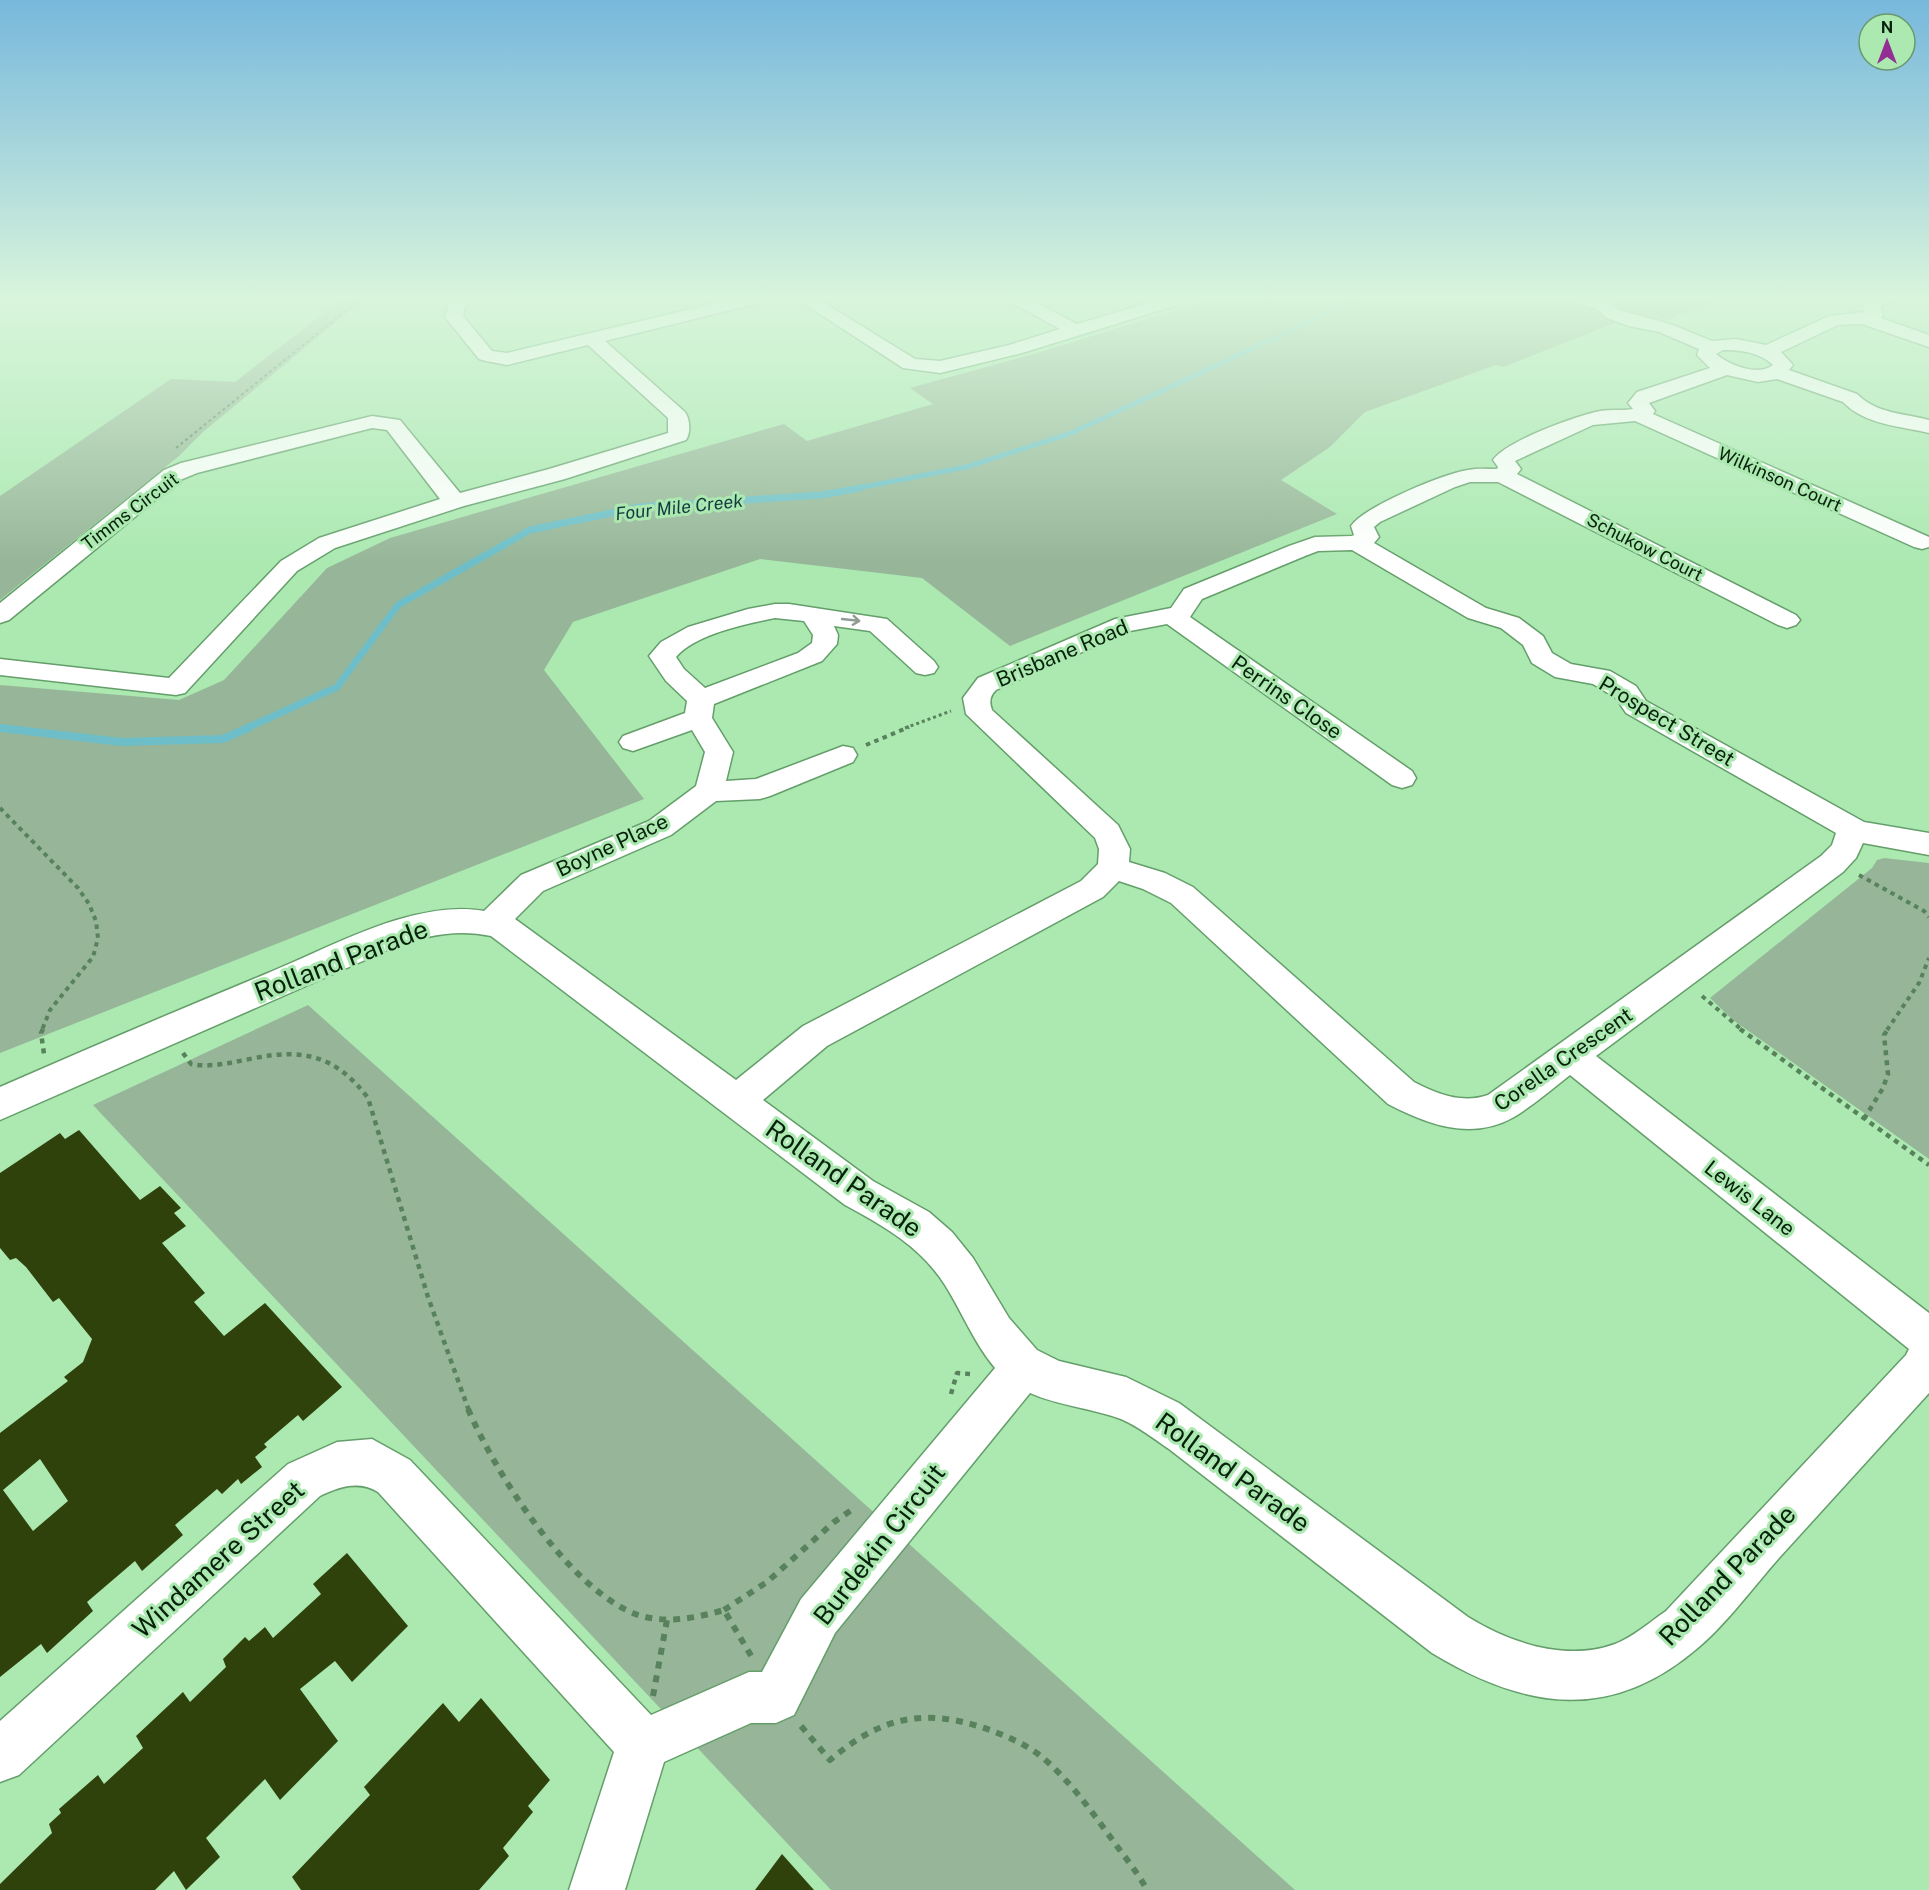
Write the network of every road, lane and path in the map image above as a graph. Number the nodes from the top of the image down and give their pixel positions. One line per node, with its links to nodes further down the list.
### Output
1 (251, 387): 5 (path)
2 (646, 387): 9 (street)
3 (1671, 387): 6 (street)
4 (1820, 387): 7 (street)
5 (246, 391)
6 (1638, 415): 8 (street); 10 (street, Wilkinson Court)
7 (1929, 427)
8 (1502, 475): 11 (street); 15 (street, Schukow Court)
9 (456, 501): 12 (street, Timms Circuit); 18 (street)
10 (1922, 542)
11 (1357, 543): 14 (street); 27 (street, Prospect Street)
12 (0, 615)
13 (813, 616): 16 (street, one-way to 16); 17 (street); 20 (street)
14 (1172, 616): 24 (street, Perrins Close); 29 (street, Brisbane Road)
15 (1787, 620)
16 (887, 631): 17 (street); 19 (street)
17 (821, 651): 20 (street)
18 (0, 667)
19 (925, 667)
20 (699, 708): 22 (street); 25 (street)
21 (952, 711): 23 (path)
22 (633, 742)
23 (843, 755): 25 (street)
24 (1402, 778)
25 (709, 791): 33 (street, Boyne Place)
26 (0, 807): 37 (path)
27 (1853, 829): 28 (street, Prospect Street); 35 (street, Corella Crescent)
28 (1929, 844)
29 (1112, 868): 38 (street, Corella Crescent); 39 (street)
30 (1858, 874): 31 (path)
31 (1927, 909): 32 (path)
32 (1929, 917)
33 (492, 924): 36 (street, Rolland Parade); 39 (street, Rolland Parade)
34 (1929, 958): 41 (path)
35 (1677, 978): 38 (street, Corella Crescent); 41 (path)
36 (174, 1027): 40 (street, Rolland Parade); 49 (path)
37 (55, 1054)
38 (1571, 1056): 43 (street, Lewis Lane)
39 (735, 1102): 45 (street, Rolland Parade)
40 (0, 1104)
41 (1863, 1119): 42 (path)
42 (1929, 1165)
43 (1929, 1339)
44 (1929, 1356): 45 (street, Rolland Parade)
45 (1012, 1380): 46 (path); 50 (street, Burdekin Circuit)
46 (948, 1399)
47 (861, 1503): 48 (path)
48 (724, 1610): 49 (path); 50 (path)
49 (667, 1620): 51 (path)
50 (776, 1697): 51 (street); 54 (path)
51 (643, 1746): 52 (street, Windamere Street); 53 (street)
52 (0, 1756)
53 (597, 1890)
54 (1147, 1890)

